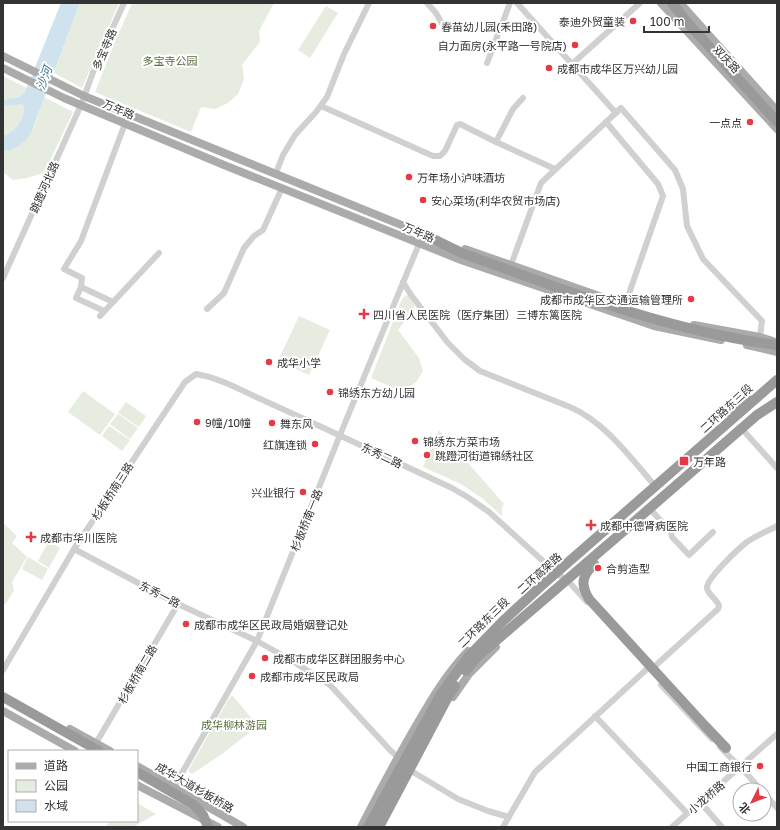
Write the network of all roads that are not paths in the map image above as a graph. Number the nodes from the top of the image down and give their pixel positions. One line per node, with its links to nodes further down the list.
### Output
1 (124, 3): 15 (street, 多宝寺路)
2 (369, 3): 18 (street)
3 (427, 3): 10 (street)
4 (510, 3): 12 (street)
5 (517, 3): 13 (street)
6 (640, 3): 13 (street)
7 (662, 3): 24 (main road, 双庆路)
8 (672, 3): 23 (highway)
9 (680, 3): 19 (main road, 双庆路)
10 (444, 27)
11 (3, 56): 15 (main road, 万年路)
12 (487, 63)
13 (572, 64): 20 (street)
14 (3, 68): 17 (main road, 万年路)
15 (84, 96): 17 (street, 跳蹬河北路); 27 (main road, 万年路)
16 (523, 98): 25 (street)
17 (81, 105): 21 (main road, 万年路); 33 (street, 跳蹬河北路)
18 (321, 106): 25 (street); 27 (street)
19 (777, 111)
20 (616, 113): 22 (street); 43 (street)
21 (125, 122): 28 (main road, 万年路); 35 (street)
22 (606, 122): 26 (street); 38 (street)
23 (777, 122)
24 (777, 129)
25 (496, 142): 26 (street)
26 (555, 169): 32 (street)
27 (276, 173): 29 (main road, 万年路)
28 (282, 188): 30 (main road, 万年路); 40 (street)
29 (427, 236): 32 (main road, 万年路); 45 (highway, bridge)
30 (419, 244): 34 (street, 杉板桥南一路); 39 (main road, 万年路)
31 (159, 253): 37 (street)
32 (511, 265): 36 (main road, 万年路)
33 (4, 276)
34 (403, 282): 52 (street, 杉板桥南一路); 54 (street)
35 (82, 287): 37 (street); 41 (street)
36 (598, 296): 38 (main road, 万年路); 39 (main road)
37 (113, 302): 41 (street)
38 (625, 305): 43 (main road, 万年路)
39 (594, 306): 46 (main road, 万年路)
40 (207, 309)
41 (104, 311): 42 (street)
42 (100, 316)
43 (760, 337): 44 (main road, 万年路)
44 (777, 342)
45 (777, 345)
46 (777, 352)
47 (190, 377): 52 (street, 东秀二路); 59 (street, 杉板桥南三路)
48 (777, 379): 49 (main road, 二环路东三段); 60 (highway, 二环高架路, bridge)
49 (760, 392): 54 (main road, 二环路东三段); 60 (highway, bridge)
50 (777, 399): 51 (main road); 58 (highway, 二环高架路, bridge)
51 (742, 429): 53 (street); 55 (main road)
52 (340, 435): 60 (street, 东秀二路); 63 (street, 杉板桥南一路)
53 (777, 468)
54 (655, 486): 60 (main road, 二环路东三段)
55 (651, 510): 57 (street); 61 (main road)
56 (777, 526): 64 (street)
57 (713, 532)
58 (619, 536): 75 (highway, bridge); 97 (highway, 二环高架路, bridge)
59 (74, 549): 62 (street, 东秀一路); 66 (street, 杉板桥南三路)
60 (553, 574): 61 (street); 79 (main road, 二环路东三段); 96 (highway, 二环高架路, bridge)
61 (572, 579): 64 (street); 65 (street); 82 (main road)
62 (178, 604): 63 (street, 东秀一路); 74 (street, 杉板桥南二路)
63 (257, 641): 79 (street, 东秀一路); 87 (street, 杉板桥南一路)
64 (655, 666): 75 (street)
65 (646, 669): 72 (street); 81 (street)
66 (3, 670)
67 (3, 692): 74 (main road)
68 (3, 697): 71 (highway)
69 (3, 706): 71 (highway)
70 (3, 711): 76 (main road)
71 (22, 712): 74 (highway); 77 (highway)
72 (595, 716): 89 (street); 90 (street)
73 (777, 734): 81 (street, 小龙桥路)
74 (97, 747): 78 (main road)
75 (726, 748): 81 (street)
76 (73, 750)
77 (85, 750)
78 (107, 750)
79 (398, 757): 82 (street, 东秀一路); 95 (main road, 二环路东三段)
80 (138, 767): 87 (main road, 成华大道杉板桥路)
81 (740, 767): 85 (street); 88 (street, 小龙桥路)
82 (413, 772): 90 (street, 东秀一路); 98 (main road)
83 (138, 773): 92 (highway, bridge)
84 (138, 780): 91 (highway)
85 (754, 782)
86 (138, 786): 93 (main road)
87 (174, 787): 94 (main road, 成华大道杉板桥路)
88 (700, 802): 89 (street, 小龙桥路); 101 (street)
89 (687, 814): 100 (street, 小龙桥路)
90 (509, 817): 99 (street)
91 (201, 827)
92 (208, 827)
93 (218, 827)
94 (243, 827)
95 (361, 827)
96 (368, 827)
97 (379, 827)
98 (384, 827)
99 (503, 827)
100 (672, 827)
101 (722, 827)

